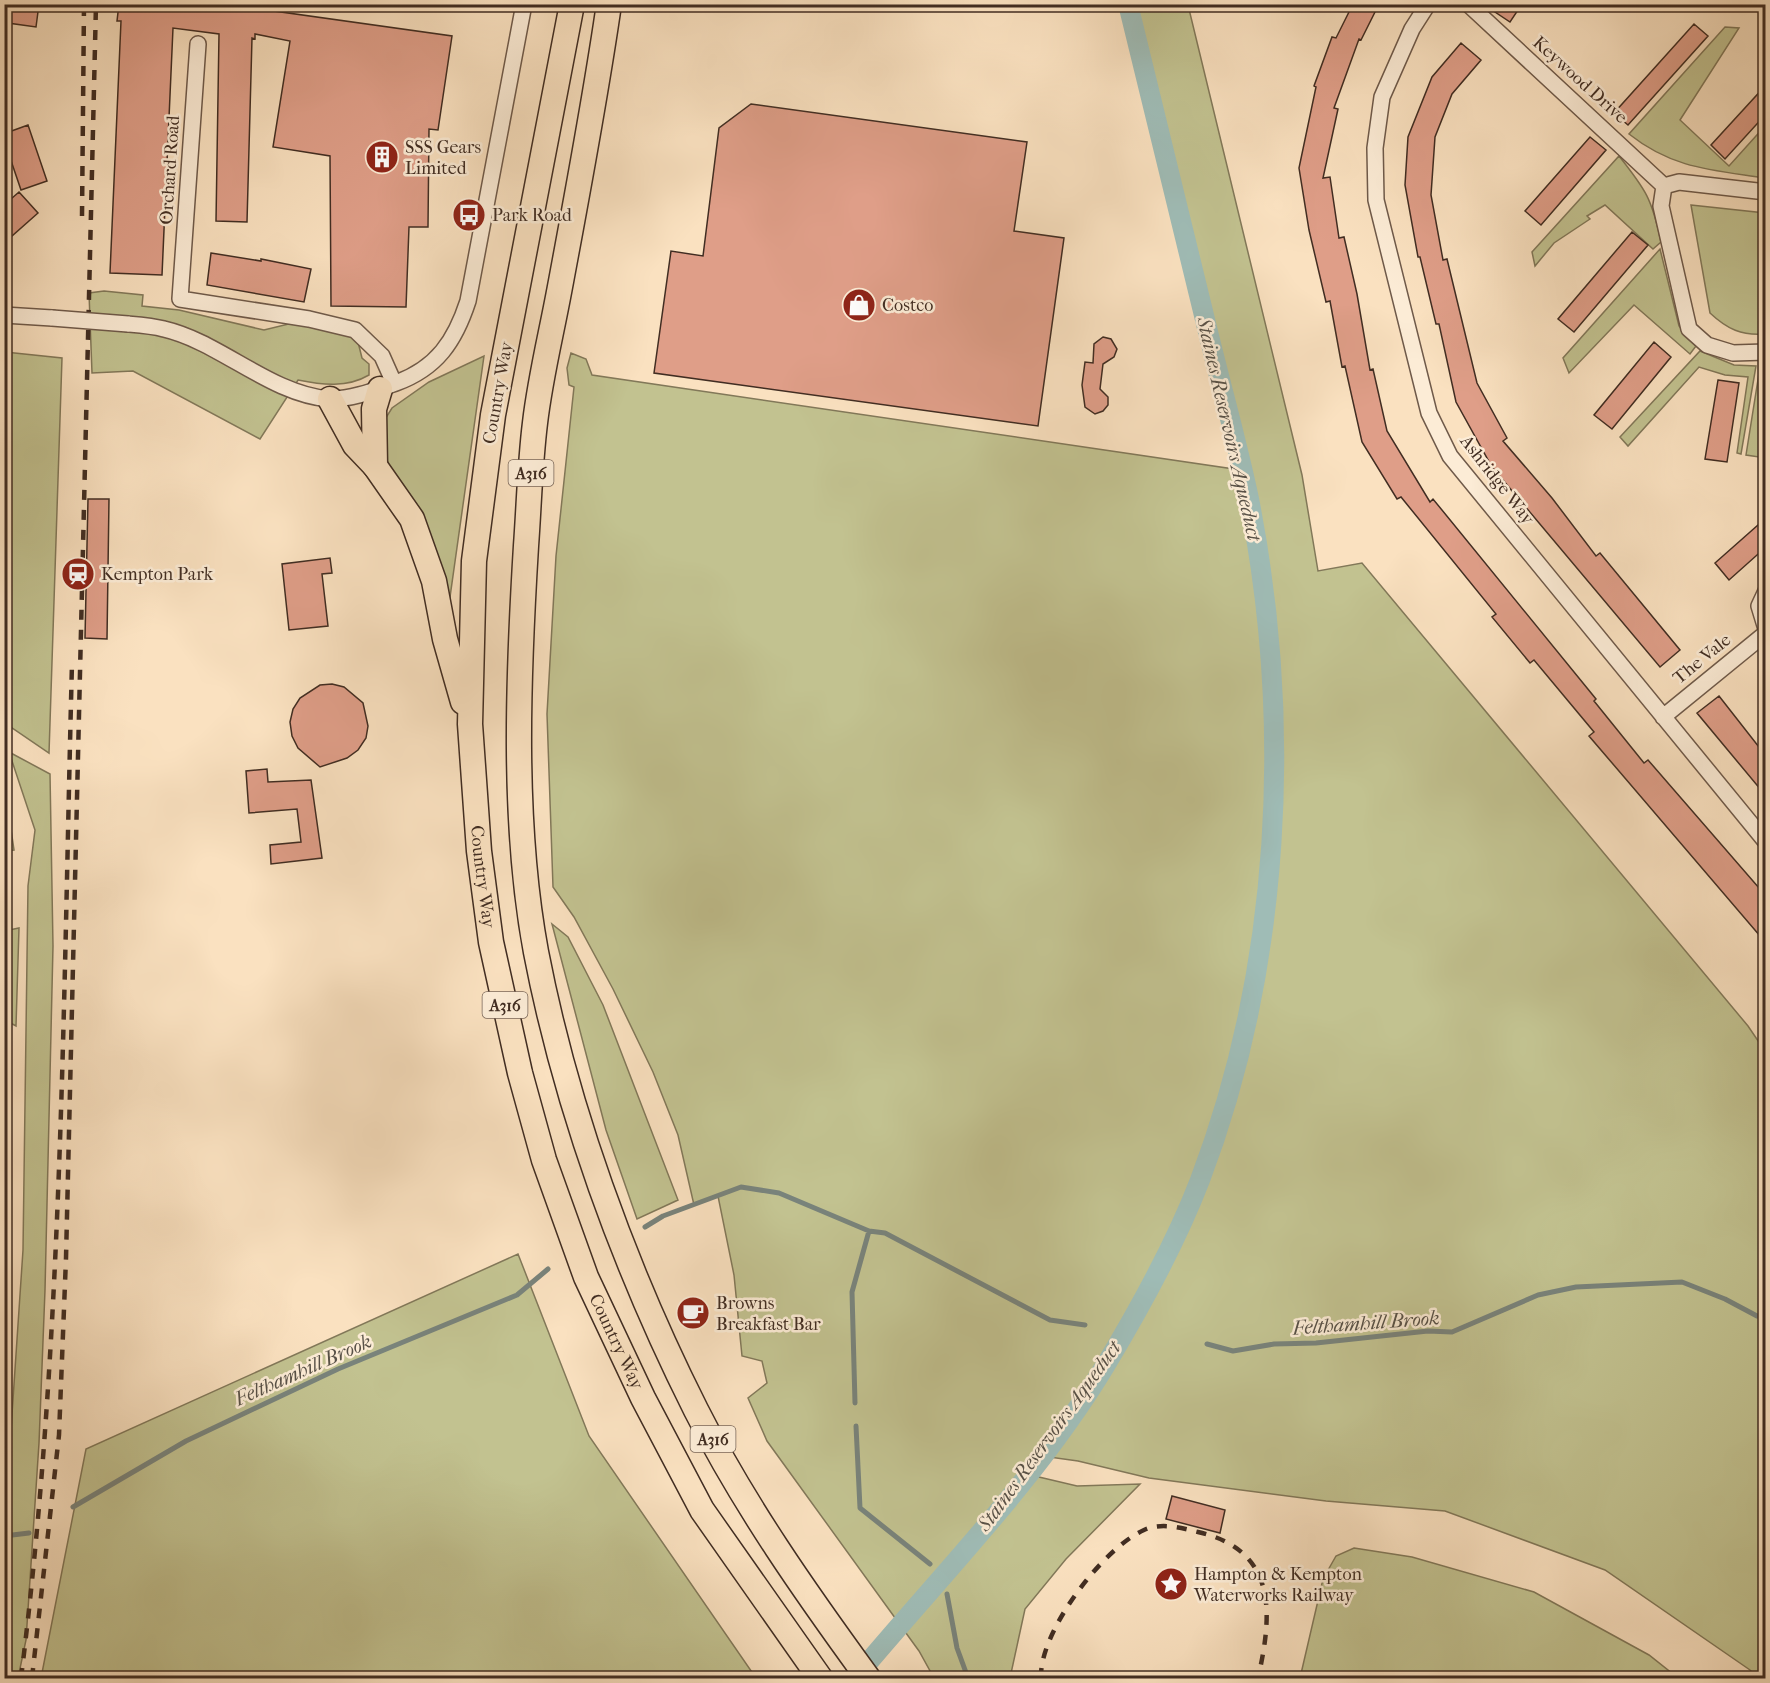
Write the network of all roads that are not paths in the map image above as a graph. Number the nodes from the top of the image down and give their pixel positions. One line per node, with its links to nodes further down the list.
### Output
1 (524, 4): 13 (street)
2 (572, 4): 19 (highway, Country Way / A316)
3 (609, 4): 8 (highway, A316)
4 (619, 4): 8 (highway, A316)
5 (1428, 4): 18 (street, Ashridge Way)
6 (1468, 4): 9 (street, Keywood Drive)
7 (198, 44): 13 (street, Orchard Road)
8 (597, 86): 22 (highway, A316)
9 (1664, 186): 10 (street); 12 (street)
10 (1766, 192)
11 (4, 315): 14 (street, bridge)
12 (1766, 352)
13 (387, 386): 14 (street); 15 (highway)
14 (330, 399): 15 (highway)
15 (375, 466): 19 (highway)
16 (1766, 591): 17 (street, The Vale)
17 (1766, 631): 18 (street, The Vale)
18 (1663, 717): 20 (street, Ashridge Way)
19 (470, 724): 21 (highway, Country Way / A316)
20 (1766, 842)
21 (820, 1678)
22 (868, 1678)

